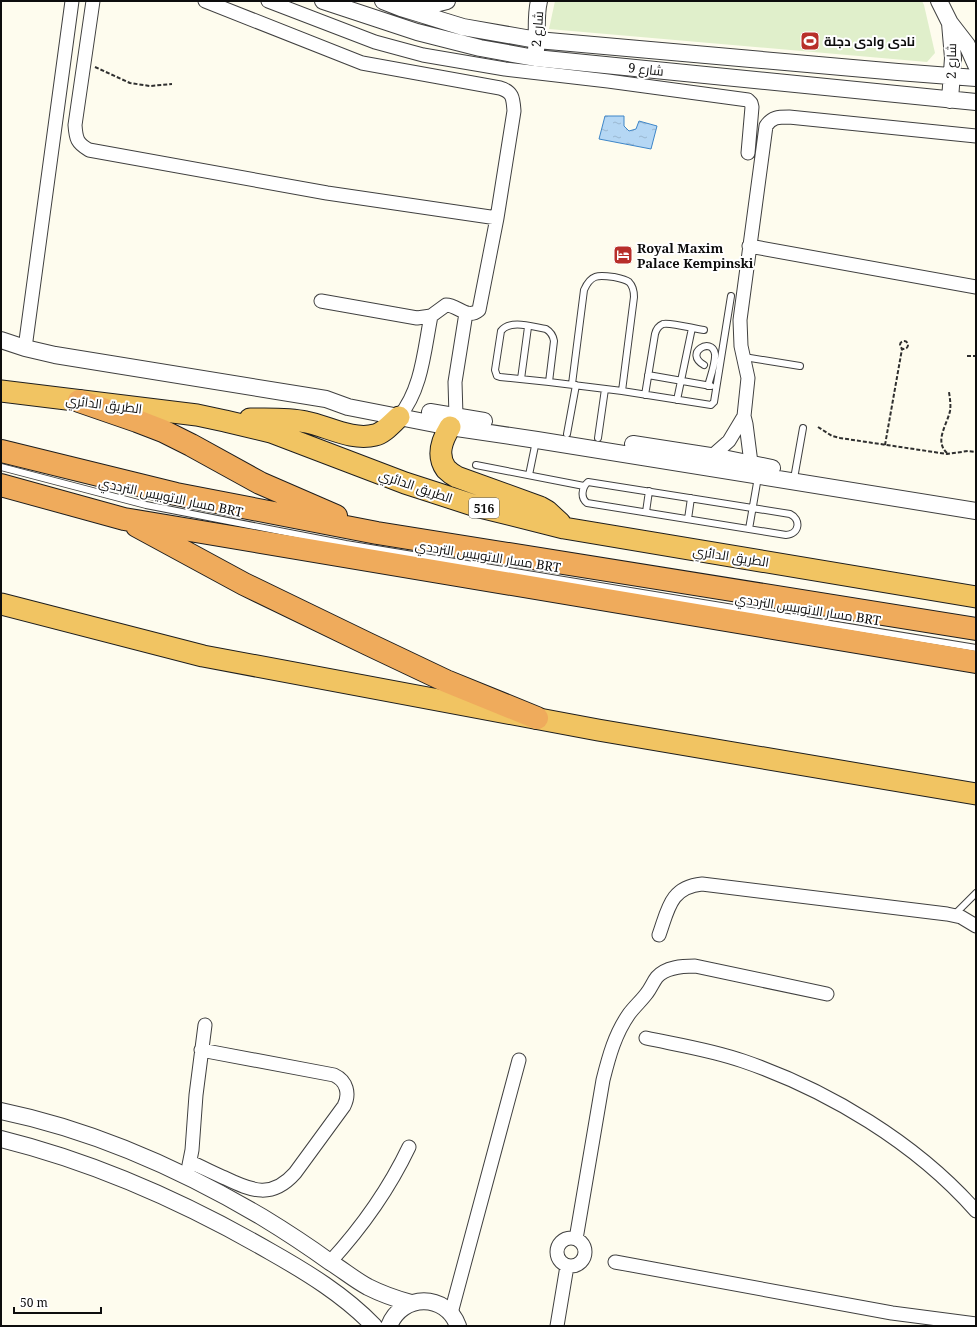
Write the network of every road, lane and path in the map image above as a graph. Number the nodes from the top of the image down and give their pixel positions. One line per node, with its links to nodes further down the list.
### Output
1 (72, 1): 36 (street)
2 (93, 1): 14 (street)
3 (205, 1): 25 (street)
4 (268, 1): 24 (street)
5 (323, 1): 13 (street, شارع 9)
6 (383, 1): 10 (street, شارع 9)
7 (447, 1): 10 (street)
8 (539, 1): 12 (street, شارع 2)
9 (939, 1): 11 (street, شارع 2)
10 (401, 8): 12 (street, شارع 9)
11 (950, 22): 15 (street, شارع 2); 17 (street, شارع 2)
12 (537, 40): 13 (street, شارع 2); 16 (street, شارع 9)
13 (535, 58): 20 (street, شارع 9)
14 (84, 64): 19 (path); 25 (street)
15 (976, 65)
16 (898, 72): 17 (street, شارع 9); 20 (street)
17 (952, 76): 18 (street, شارع 9); 21 (street, شارع 2)
18 (976, 78)
19 (172, 84)
20 (895, 95): 21 (street, شارع 9)
21 (950, 100): 22 (street, شارع 9)
22 (976, 102)
23 (976, 136): 26 (street)
24 (748, 153)
25 (497, 218): 30 (street)
26 (749, 246): 27 (street); 40 (street)
27 (976, 287)
28 (731, 296): 49 (lane)
29 (321, 301): 31 (street)
30 (466, 313): 31 (street); 60 (street)
31 (431, 316): 57 (street)
32 (528, 326): 44 (lane); 44 (lane); 46 (lane)
33 (692, 328): 34 (lane); 43 (lane); 45 (lane)
34 (704, 330)
35 (1, 340): 36 (street)
36 (25, 348): 57 (street)
37 (902, 349): 37 (path); 66 (path)
38 (967, 356): 39 (path)
39 (976, 356)
40 (744, 357): 42 (lane); 58 (street)
41 (704, 365): 48 (lane)
42 (800, 366)
43 (648, 375): 45 (lane); 54 (lane)
44 (521, 379): 46 (lane)
45 (681, 381): 48 (lane); 55 (lane)
46 (549, 382): 47 (lane)
47 (574, 385): 50 (lane); 52 (lane); 63 (lane)
48 (708, 386): 49 (lane)
49 (717, 387): 55 (lane)
50 (605, 389): 52 (lane); 64 (lane)
51 (1, 391): 56 (highway, الطريق الدائري / 516)
52 (622, 391): 54 (lane)
53 (949, 392): 69 (path)
54 (645, 395): 55 (lane)
55 (677, 400)
56 (79, 401): 59 (highway, الطريق الدائري / 516); 88 (highway, 516)
57 (402, 413): 59 (highway); 60 (street)
58 (744, 416): 70 (street); 73 (street)
59 (225, 420): 86 (highway, الطريق الدائري / 516)
60 (453, 421): 63 (street); 65 (street); 86 (highway)
61 (818, 427): 66 (path)
62 (803, 428): 74 (lane)
63 (567, 434): 64 (street)
64 (598, 438): 70 (street)
65 (536, 440): 70 (street); 75 (lane)
66 (885, 445): 69 (path)
67 (1, 451): 88 (highway, 516)
68 (976, 452): 69 (path)
69 (947, 454)
70 (710, 462): 73 (street)
71 (476, 465): 75 (lane)
72 (1, 467): 92 (lane, مسار الاتوبيس الترددي BRT)
73 (755, 469): 74 (street); 81 (lane); 83 (street)
74 (795, 473): 80 (street)
75 (529, 475): 77 (lane)
76 (1, 485): 84 (highway)
77 (584, 486): 78 (lane); 82 (lane)
78 (649, 491): 79 (lane); 82 (lane)
79 (691, 498): 81 (lane); 85 (lane)
80 (976, 502)
81 (753, 507): 87 (lane); 87 (lane)
82 (646, 512): 85 (lane)
83 (976, 512)
84 (124, 519): 93 (highway); 94 (highway)
85 (688, 519): 87 (lane)
86 (564, 528): 89 (highway, الطريق الدائري / 516)
87 (749, 529)
88 (378, 533): 91 (highway, 516)
89 (976, 597)
90 (1, 604): 94 (highway)
91 (976, 629)
92 (976, 648)
93 (976, 662)
94 (537, 718): 95 (highway)
95 (976, 794)
96 (976, 893): 97 (lane)
97 (954, 915): 98 (street); 99 (street)
98 (976, 926)
99 (660, 935)
100 (827, 994): 110 (street)
101 (205, 1025): 103 (street)
102 (646, 1038): 109 (street)
103 (201, 1050): 108 (street); 108 (street)
104 (519, 1060): 115 (street)
105 (1, 1111): 108 (street)
106 (1, 1139): 117 (street)
107 (409, 1147): 111 (street)
108 (189, 1169): 111 (street)
109 (976, 1210)
110 (576, 1239): 113 (street); 113 (street)
111 (330, 1262): 114 (street)
112 (615, 1262): 116 (street)
113 (567, 1266): 119 (street)
114 (411, 1303): 115 (street); 118 (street)
115 (455, 1319)
116 (976, 1324)
117 (374, 1326)
118 (389, 1326)
119 (557, 1326)

